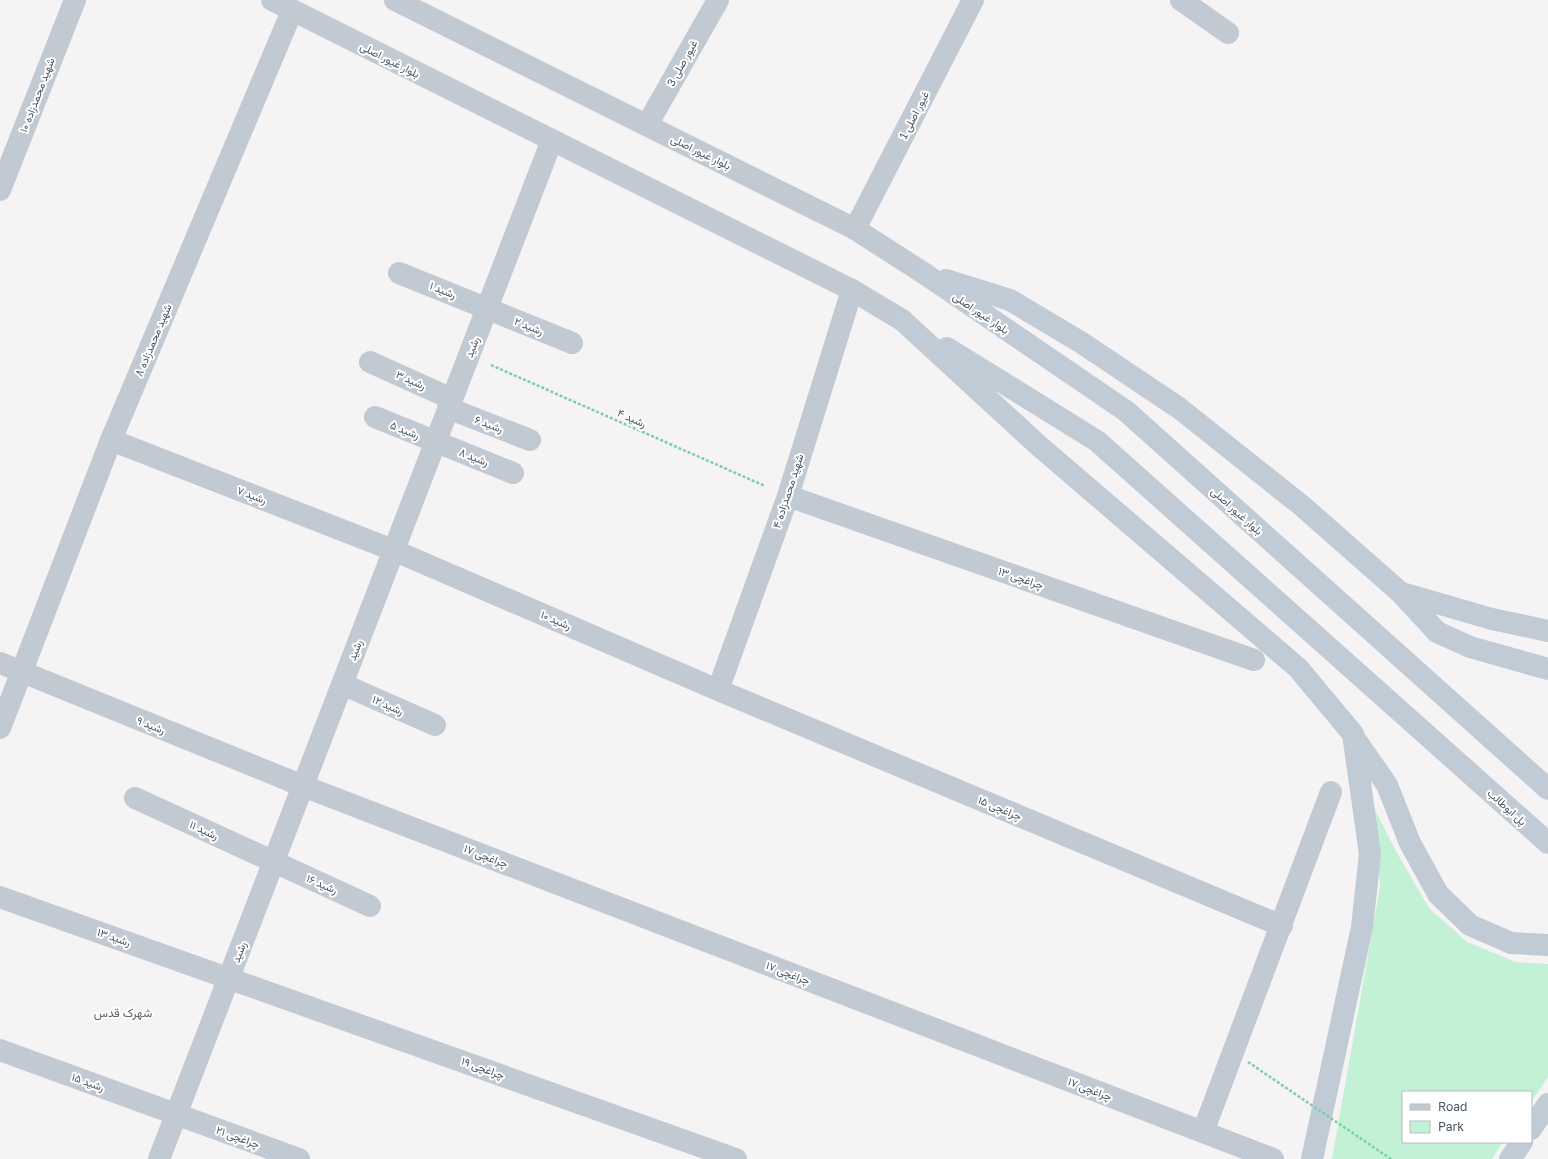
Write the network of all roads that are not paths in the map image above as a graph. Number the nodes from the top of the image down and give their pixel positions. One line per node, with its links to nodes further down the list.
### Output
1 (75, 0): 11 (street, شهید محمدزاده ۱۰)
2 (272, 0): 7 (street, بلوار غیور اصلی)
3 (395, 0): 9 (street, بلوار غیور اصلی)
4 (718, 0): 9 (street, غیور صلی 3)
5 (973, 0): 12 (street, غیور اصلی 1)
6 (1181, 0): 8 (street)
7 (292, 10): 10 (street, بلوار غیور اصلی); 22 (street, شهید محمدزاده ۸)
8 (1228, 33)
9 (647, 126): 12 (street, بلوار غیور اصلی)
10 (552, 140): 15 (street, بلوار غیور اصلی); 16 (street, رشید)
11 (0, 190)
12 (855, 229): 14 (street, بلوار غیور اصلی)
13 (399, 273): 16 (street, رشید ۱)
14 (924, 274): 29 (main road); 41 (main road, بلوار غیور اصلی)
15 (852, 290): 17 (street, بلوار غیور اصلی); 27 (street, شهید محمدزاده ۴)
16 (487, 308): 18 (street, رشید ۲); 20 (street, رشید)
17 (902, 320): 24 (main road, بلوار غیور اصلی); 39 (main road)
18 (572, 343)
19 (370, 362): 20 (street, رشید ۳)
20 (450, 403): 23 (street, رشید ۶); 25 (street, رشید)
21 (375, 417): 25 (street, رشید ۵)
22 (111, 440): 28 (street, رشید ۷); 34 (street, شهید محمدزاده ۸)
23 (530, 440)
24 (1097, 441): 44 (main road, پل ابوطالب)
25 (435, 442): 26 (street, رشید ۸); 28 (street, رشید)
26 (513, 473)
27 (788, 496): 31 (street, چراغچی ۱۳); 36 (street, شهید محمدزاده ۴)
28 (393, 550): 35 (street, رشید); 36 (street, رشید ۱۰)
29 (1401, 593): 30 (main road); 33 (main road)
30 (1548, 631)
31 (1254, 660)
32 (0, 663): 34 (street, رشید ۹)
33 (1548, 669)
34 (22, 672): 38 (street, شهید محمدزاده ۸); 40 (street, رشید ۹)
35 (342, 684): 37 (street, رشید ۱۲); 40 (street, رشید)
36 (718, 690): 48 (street, چراغچی ۱۵)
37 (434, 725)
38 (0, 728)
39 (1353, 734): 49 (main road); 61 (main road)
40 (303, 786): 45 (street, رشید); 55 (street, چراغچی ۱۷)
41 (1548, 789)
42 (1331, 792): 48 (street)
43 (135, 798): 45 (street, رشید ۱۱)
44 (1548, 843)
45 (273, 862): 47 (street, رشید ۱۶); 50 (street, رشید)
46 (0, 897): 50 (street, رشید ۱۳)
47 (370, 906)
48 (1282, 926): 55 (street)
49 (1548, 945)
50 (229, 977): 53 (street, رشید); 59 (street, چراغچی ۱۹)
51 (0, 1050): 53 (street, رشید ۱۵)
52 (1548, 1104): 54 (main road)
53 (176, 1114): 57 (street, رشید); 58 (street, چراغچی ۲۱)
54 (1532, 1128)
55 (1203, 1132): 60 (street, چراغچی ۱۷)
56 (1521, 1143): 62 (main road)
57 (159, 1159)
58 (300, 1159)
59 (736, 1159)
60 (1273, 1159)
61 (1312, 1159)
62 (1510, 1159)

